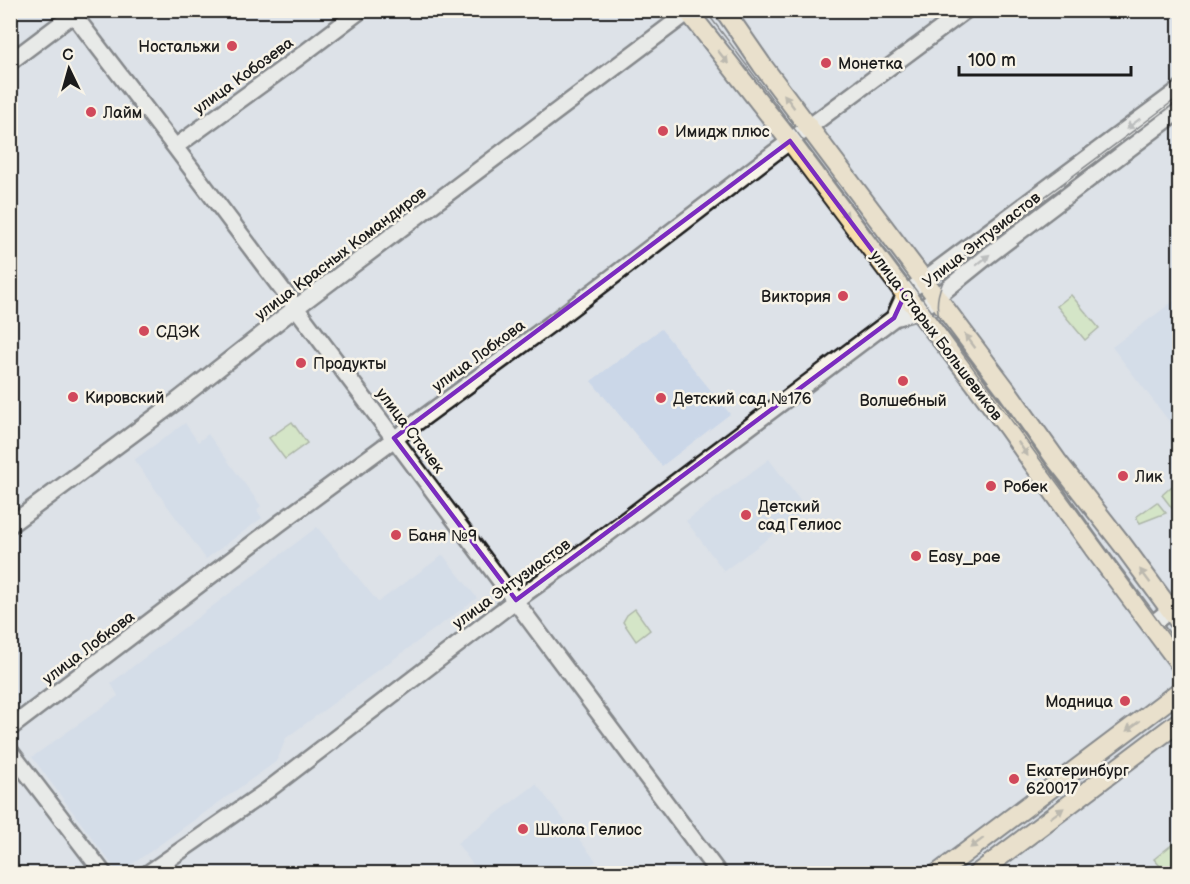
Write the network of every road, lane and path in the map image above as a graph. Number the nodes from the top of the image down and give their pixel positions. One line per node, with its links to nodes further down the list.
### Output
1 (361, 10): 11 (street, улица Кобозева)
2 (724, 10): 9 (main road, улица Старых Большевиков, one-way to 2)
3 (966, 10): 9 (street, улица Лобкова)
4 (689, 11): 10 (main road, улица Старых Большевиков, one-way to 10); 15 (street, улица Красных Командиров)
5 (74, 12): 6 (street); 11 (street, улица Стачек)
6 (10, 62)
7 (1179, 89): 12 (street, Улица Энтузиастов, one-way to 12)
8 (1179, 110): 14 (street, Улица Энтузиастов, one-way to 8)
9 (809, 127): 10 (street, улица Лобкова); 12 (main road, улица Старых Большевиков)
10 (790, 141): 13 (main road, улица Старых Большевиков, one-way to 13); 18 (street, улица Лобкова)
11 (175, 147): 15 (street, улица Стачек)
12 (924, 280): 13 (street, Улица Энтузиастов); 14 (main road, улица Старых Большевиков)
13 (905, 294): 16 (main road, улица Старых Большевиков); 17 (street, Улица Энтузиастов)
14 (937, 297): 16 (street, Улица Энтузиастов); 21 (main road, улица Старых Большевиков, one-way to 14)
15 (296, 308): 18 (street, улица Стачек); 19 (street, улица Красных Командиров)
16 (918, 311): 17 (street, Улица Энтузиастов); 22 (main road, улица Старых Большевиков, one-way to 22)
17 (894, 318): 20 (street, улица Энтузиастов)
18 (394, 438): 20 (street, улица Стачек); 26 (street, улица Лобкова)
19 (10, 525)
20 (516, 600): 29 (street, улица Энтузиастов); 30 (street, улица Стачек)
21 (1176, 612): 22 (street)
22 (1151, 625): 23 (main road, улица Старых Большевиков)
23 (1179, 664)
24 (1179, 691): 31 (main road, one-way to 31)
25 (1179, 721): 32 (main road, one-way to 25)
26 (10, 728)
27 (10, 751): 28 (street)
28 (104, 873)
29 (147, 873)
30 (719, 873)
31 (937, 873)
32 (977, 873)

